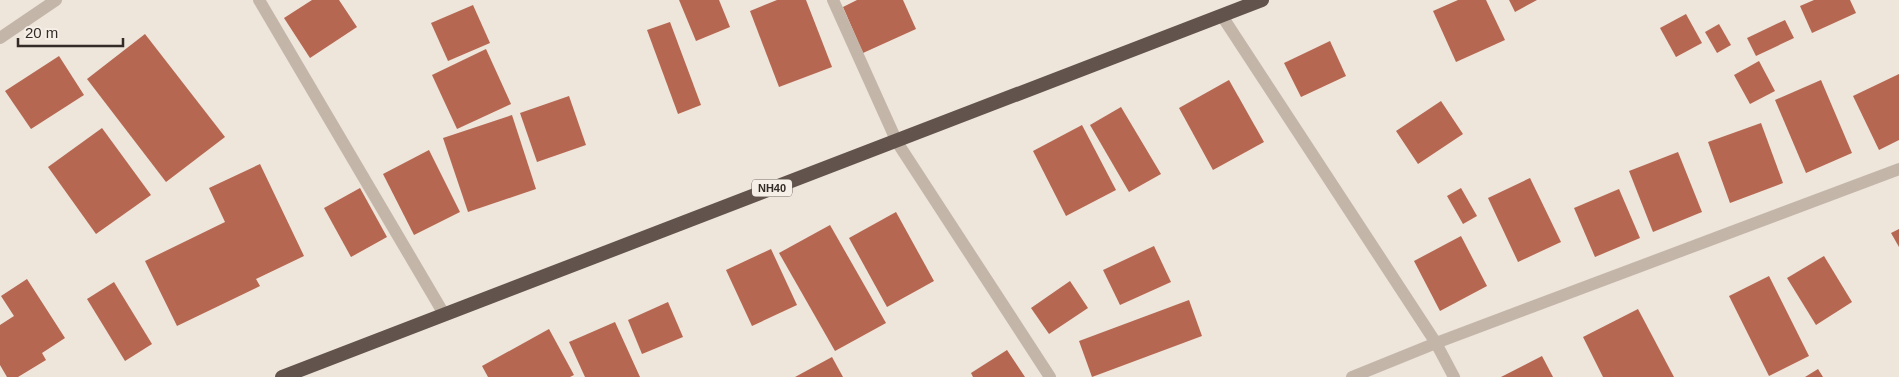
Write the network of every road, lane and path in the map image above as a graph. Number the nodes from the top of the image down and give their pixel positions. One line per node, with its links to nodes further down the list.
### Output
1 (56, 0): 6 (street)
2 (259, 0): 9 (street)
3 (833, 0): 7 (street)
4 (1262, 0): 5 (highway, NH40)
5 (1222, 16): 7 (highway, NH40); 10 (street)
6 (0, 38)
7 (896, 142): 9 (highway, NH40); 12 (street)
8 (1899, 169): 10 (street)
9 (444, 314): 11 (highway, NH40)
10 (1436, 343): 13 (street); 14 (street)
11 (282, 377)
12 (1050, 377)
13 (1352, 377)
14 (1454, 377)

